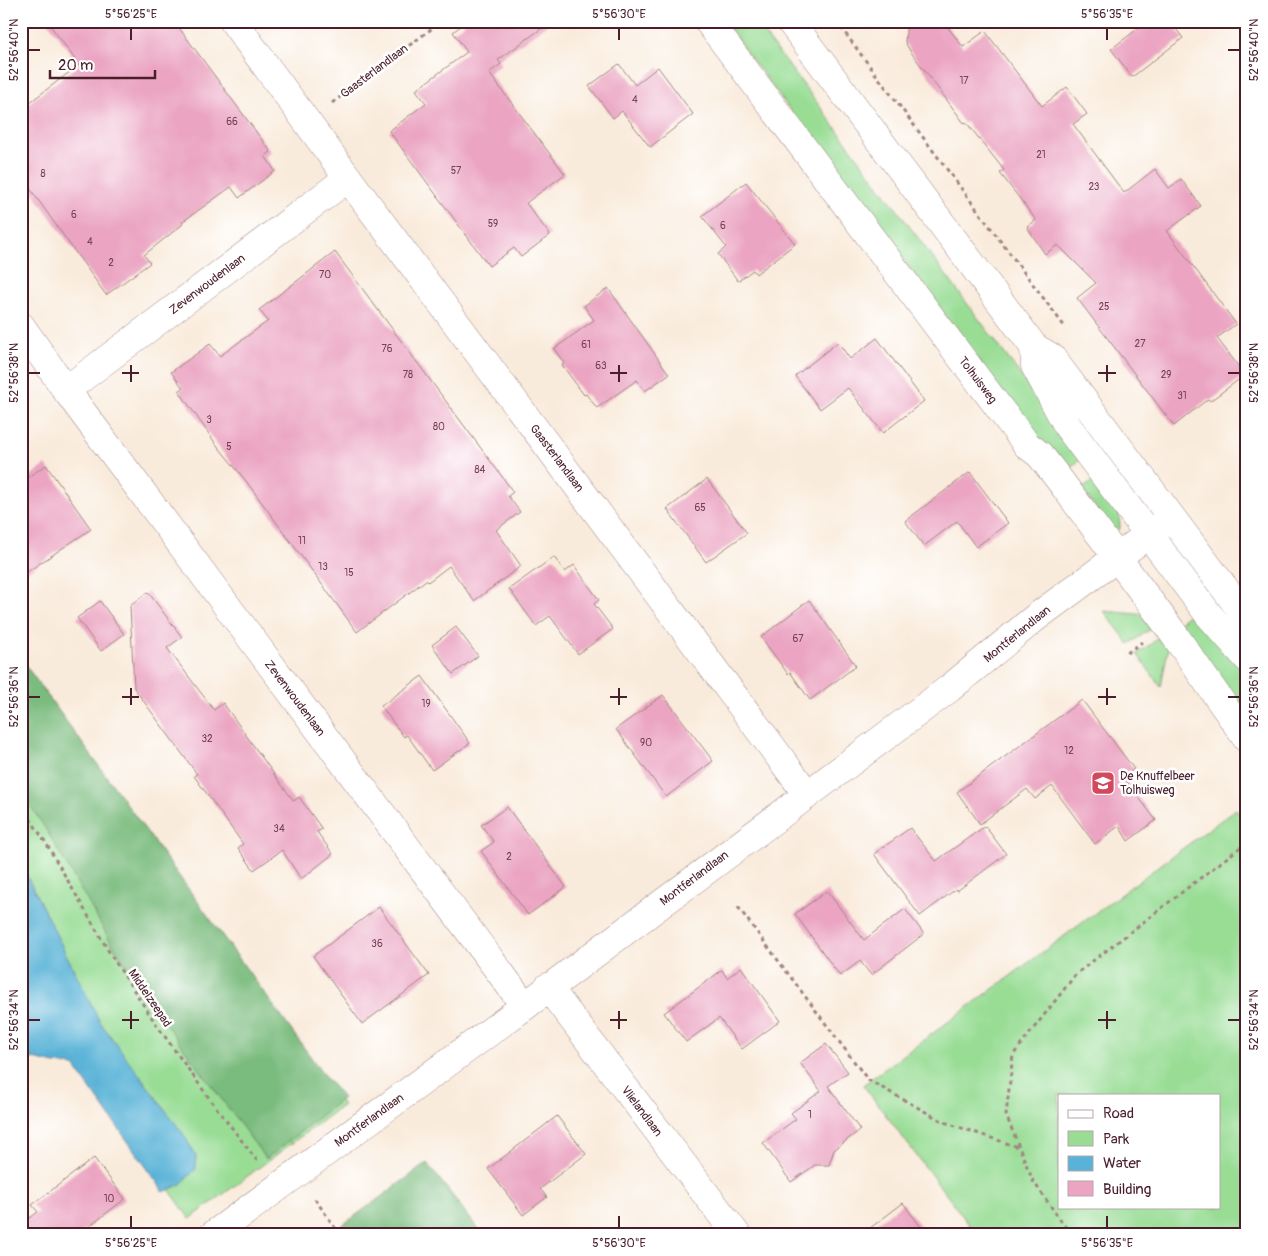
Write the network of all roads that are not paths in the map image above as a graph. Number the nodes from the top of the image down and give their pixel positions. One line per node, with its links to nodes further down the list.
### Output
1 (234, 21): 4 (street, Gaasterlandlaan)
2 (708, 21): 10 (street, Tolhuisweg)
3 (790, 21): 6 (street)
4 (348, 178): 7 (street, Zevenwoudenlaan); 14 (street, Gaasterlandlaan)
5 (21, 326): 7 (street, Zevenwoudenlaan)
6 (1034, 347): 8 (street); 9 (street)
7 (66, 390): 16 (street, Zevenwoudenlaan)
8 (1172, 518): 9 (street, Montferlandlaan); 11 (street)
9 (1148, 534): 10 (street, Montferlandlaan); 12 (street)
10 (1116, 558): 13 (street, Tolhuisweg); 14 (street, Montferlandlaan)
11 (1247, 618)
12 (1247, 658)
13 (1247, 739)
14 (807, 794): 15 (street, Montferlandlaan)
15 (548, 987): 16 (street, Montferlandlaan); 18 (street, Vlielandlaan)
16 (525, 1006): 17 (street, Montferlandlaan)
17 (214, 1235)
18 (737, 1235)

